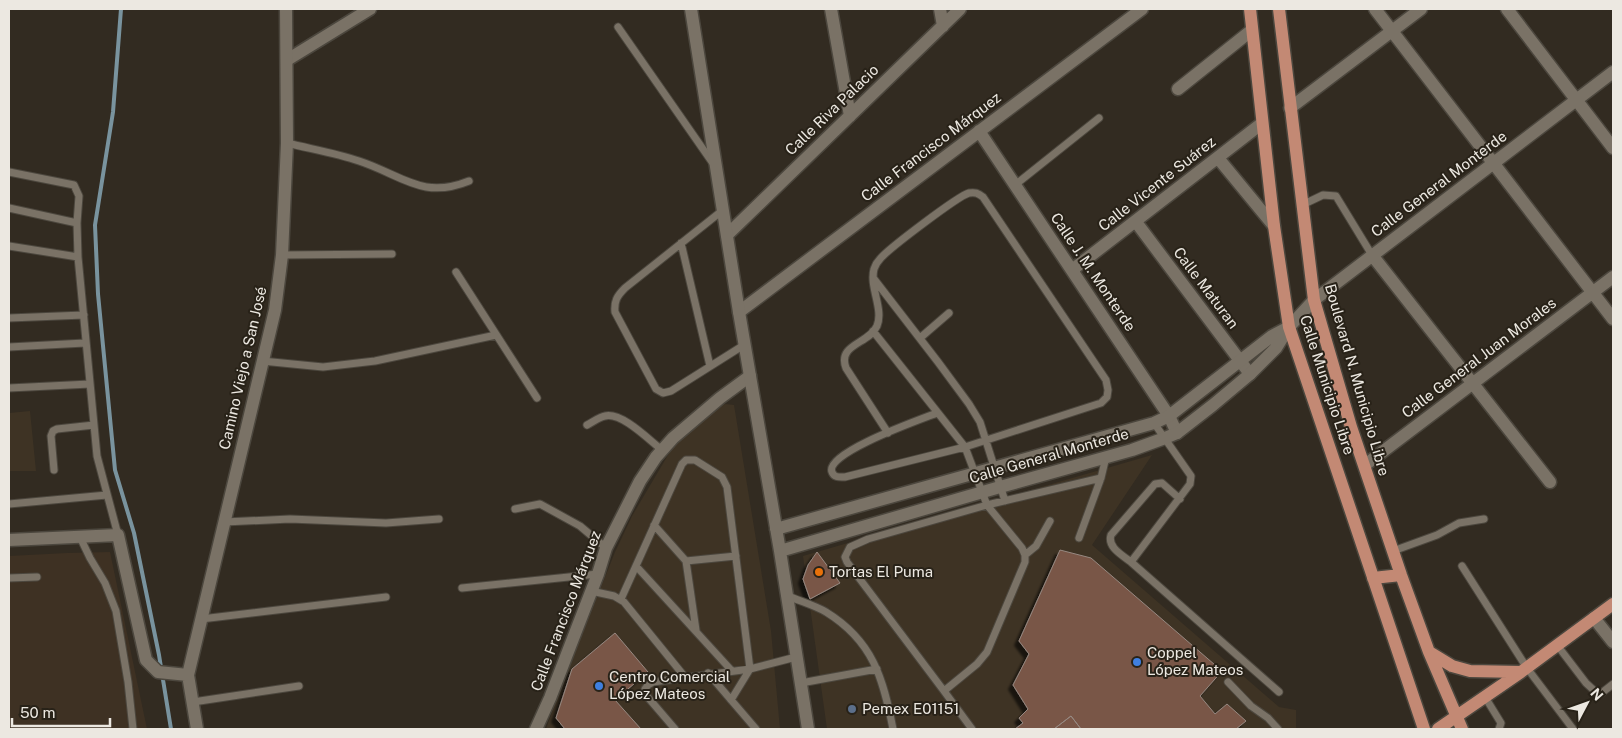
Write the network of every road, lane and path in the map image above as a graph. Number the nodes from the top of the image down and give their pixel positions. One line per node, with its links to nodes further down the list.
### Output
1 (286, 9): 17 (street, Camino Viejo a San José)
2 (370, 9): 17 (street)
3 (692, 9): 30 (street)
4 (831, 9): 22 (street)
5 (940, 9): 13 (street)
6 (960, 9): 13 (street, Calle Riva Palacio)
7 (1142, 9): 25 (street, Calle Francisco Márquez)
8 (1250, 9): 15 (main road, Calle Municipio Libre)
9 (1278, 9): 21 (main road, Boulevard N. Municipio Libre)
10 (1375, 9): 16 (street)
11 (1421, 9): 16 (street)
12 (1507, 9): 20 (street)
13 (943, 26): 22 (street, Calle Riva Palacio)
14 (618, 27): 30 (lane)
15 (1252, 30): 19 (street); 24 (main road, Calle Municipio Libre)
16 (1392, 30): 21 (street); 29 (street)
17 (288, 60): 26 (street, Camino Viejo a San José)
18 (1613, 72): 20 (street, Calle General Monterde)
19 (1178, 88)
20 (1576, 100): 27 (street); 29 (street, Calle General Monterde)
21 (1290, 108): 34 (main road, Boulevard N. Municipio Libre)
22 (850, 116): 40 (street, Calle Riva Palacio)
23 (1099, 118): 33 (lane)
24 (1261, 124): 28 (street, Calle Vicente Suárez); 39 (main road, Calle Municipio Libre)
25 (979, 131): 33 (street, Calle J. M. Monterde); 53 (street, Calle Francisco Márquez)
26 (287, 143): 32 (lane); 44 (street, Camino Viejo a San José)
27 (1613, 148)
28 (1218, 158): 37 (street, Calle Vicente Suárez); 39 (street)
29 (1493, 162): 45 (street, Calle General Monterde); 51 (street)
30 (716, 168): 36 (street)
31 (9, 172): 38 (lane)
32 (470, 181)
33 (1015, 185): 47 (street, Calle J. M. Monterde)
34 (1302, 205): 45 (lane); 52 (main road, Boulevard N. Municipio Libre)
35 (9, 208): 38 (lane)
36 (723, 210): 40 (street); 41 (lane)
37 (1136, 222): 47 (street, Calle Vicente Suárez); 65 (street, Calle Maturan)
38 (77, 223): 46 (lane)
39 (1274, 226): 58 (main road, Calle Municipio Libre)
40 (727, 235): 53 (street)
41 (681, 243): 67 (lane); 67 (lane)
42 (9, 246): 46 (lane)
43 (392, 254): 44 (lane)
44 (282, 255): 66 (street, Camino Viejo a San José)
45 (1372, 255): 52 (street, Calle General Monterde); 71 (street)
46 (78, 257): 55 (lane)
47 (1072, 270): 75 (street, Calle J. M. Monterde)
48 (456, 272): 60 (lane)
49 (872, 277): 59 (lane); 61 (lane); 81 (lane)
50 (1613, 277): 51 (street, Calle General Juan Morales)
51 (1593, 292): 57 (street); 71 (street, Calle General Juan Morales)
52 (1314, 300): 58 (street, Calle General Monterde); 85 (main road, Boulevard N. Municipio Libre)
53 (739, 312): 63 (street)
54 (949, 313): 61 (lane)
55 (84, 315): 56 (lane); 62 (lane)
56 (9, 318)
57 (1613, 319)
58 (1289, 327): 65 (street, Calle General Monterde); 68 (street, Calle General Monterde); 122 (main road, Calle Municipio Libre)
59 (873, 331): 74 (lane); 79 (lane)
60 (496, 335): 66 (lane); 73 (lane)
61 (920, 338): 81 (lane)
62 (85, 343): 64 (lane); 70 (lane)
63 (744, 345): 67 (lane); 69 (street)
64 (9, 347)
65 (1240, 360): 68 (street, Calle Maturan); 75 (street, Calle General Monterde)
66 (262, 361): 102 (street, Camino Viejo a San José)
67 (710, 366)
68 (1250, 374): 80 (street, Calle General Monterde)
69 (750, 376): 83 (street, Calle Francisco Márquez); 104 (street)
70 (90, 384): 72 (lane); 77 (lane)
71 (1473, 384): 85 (street, Calle General Juan Morales); 90 (street)
72 (9, 388)
73 (537, 398)
74 (937, 413): 79 (lane); 82 (lane)
75 (1169, 416): 76 (street, Calle General Monterde); 80 (street, Calle J. M. Monterde)
76 (1154, 423): 80 (lane); 86 (street, Calle General Monterde)
77 (94, 425): 87 (lane); 93 (lane)
78 (588, 425): 83 (lane)
79 (888, 433): 82 (lane)
80 (1171, 436): 84 (street, Calle General Monterde); 94 (lane)
81 (986, 441): 82 (lane); 86 (lane)
82 (965, 447): 88 (lane)
83 (662, 450): 109 (street, Calle Francisco Márquez)
84 (1106, 457): 89 (lane); 91 (street, Calle General Monterde)
85 (1364, 465): 111 (main road, Boulevard N. Municipio Libre)
86 (994, 468): 88 (street, Calle General Monterde); 91 (lane)
87 (54, 470)
88 (976, 474): 92 (lane); 104 (street, Calle General Monterde)
89 (1101, 478): 95 (lane); 107 (lane)
90 (1550, 482)
91 (1000, 486): 92 (street, Calle General Monterde); 95 (lane)
92 (981, 492): 97 (lane); 110 (street, Calle General Monterde)
93 (107, 495): 96 (lane); 105 (lane)
94 (1180, 499): 115 (lane); 115 (lane)
95 (1004, 501): 97 (lane)
96 (9, 504)
97 (987, 505): 112 (lane); 147 (lane)
98 (515, 509): 109 (lane)
99 (439, 519): 102 (lane)
100 (1484, 519): 111 (lane)
101 (1050, 521): 112 (lane)
102 (224, 522): 130 (street, Camino Viejo a San José)
103 (654, 525): 113 (lane); 114 (lane); 116 (lane)
104 (776, 529): 110 (street)
105 (118, 535): 106 (street); 141 (street)
106 (80, 537): 108 (street); 153 (lane)
107 (1079, 538)
108 (9, 540)
109 (606, 548): 118 (street, Calle Francisco Márquez)
110 (780, 551): 125 (street)
111 (1393, 551): 119 (main road, Boulevard N. Municipio Libre)
112 (1025, 555): 147 (lane)
113 (736, 556): 114 (lane); 136 (lane)
114 (686, 562): 131 (lane)
115 (1131, 562): 148 (lane)
116 (636, 566): 127 (lane); 131 (lane)
117 (1462, 566): 139 (lane)
118 (598, 574): 123 (lane); 124 (street, Calle Francisco Márquez)
119 (1401, 574): 122 (main road); 134 (main road, Boulevard N. Municipio Libre)
120 (37, 577): 121 (lane)
121 (9, 578)
122 (1373, 578): 162 (main road, Calle Municipio Libre)
123 (462, 588)
124 (591, 591): 127 (lane); 155 (street, Calle Francisco Márquez)
125 (786, 595): 135 (street); 137 (lane)
126 (386, 596): 130 (lane)
127 (621, 599): 142 (lane)
128 (1613, 604): 129 (main road)
129 (1594, 618): 132 (street); 133 (main road)
130 (201, 619): 141 (street, Camino Viejo a San José)
131 (696, 630): 138 (lane)
132 (1613, 642)
133 (1557, 645): 139 (main road); 145 (lane)
134 (1429, 652): 139 (main road); 152 (main road, Boulevard N. Municipio Libre)
135 (796, 657): 136 (lane); 144 (street)
136 (750, 669): 138 (lane); 150 (lane)
137 (877, 669): 144 (lane); 159 (lane)
138 (732, 670): 140 (lane)
139 (1524, 670): 149 (main road); 166 (lane)
140 (708, 673): 142 (lane); 150 (lane)
141 (183, 674): 151 (street, Camino Viejo a San José)
142 (685, 677): 156 (lane)
143 (1228, 682): 161 (lane)
144 (801, 683): 158 (street)
145 (1613, 684)
146 (299, 686): 151 (lane)
147 (944, 691): 160 (lane)
148 (1278, 692)
149 (1485, 697): 152 (main road); 165 (lane)
150 (731, 700): 157 (lane)
151 (192, 702): 154 (street, Camino Viejo a San José)
152 (1458, 716): 163 (main road); 164 (main road, Boulevard N. Municipio Libre)
153 (133, 729)
154 (197, 729)
155 (536, 729)
156 (675, 729)
157 (756, 729)
158 (808, 729)
159 (893, 729)
160 (972, 729)
161 (1278, 729)
162 (1424, 729)
163 (1438, 729)
164 (1462, 729)
165 (1499, 729)
166 (1573, 729)

